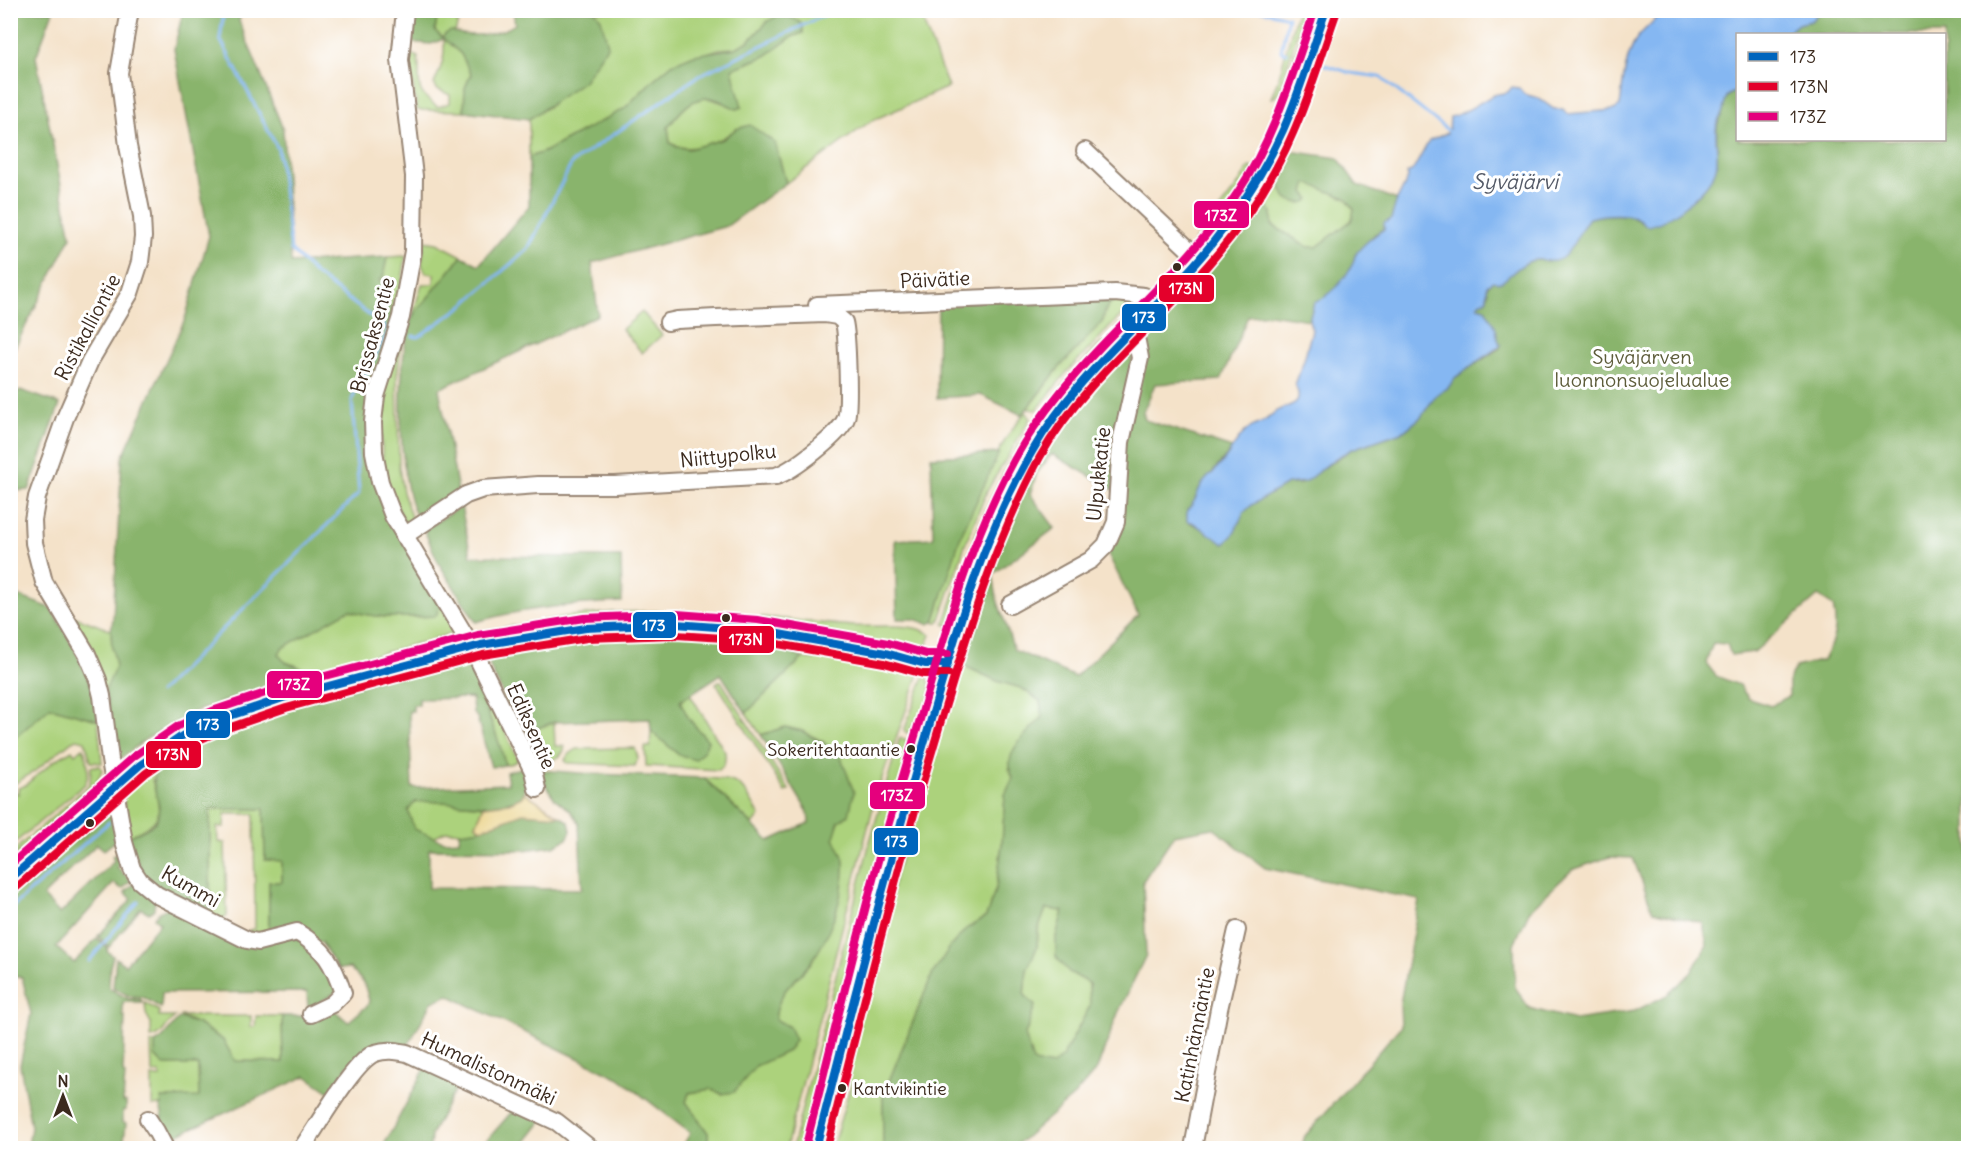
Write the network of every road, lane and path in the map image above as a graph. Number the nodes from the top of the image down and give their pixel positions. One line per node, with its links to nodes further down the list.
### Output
1 (130, 10): 14 (street, Ristikalliontie)
2 (405, 10): 10 (street, Brissaksentie)
3 (1326, 10): 5 (main road)
4 (1085, 151): 5 (street)
5 (1199, 259): 6 (main road)
6 (1160, 302): 7 (street, Päivätie); 9 (main road)
7 (716, 318): 8 (street, Niittypolku); 10 (street, Niittypolku)
8 (668, 322)
9 (1129, 332): 11 (street, Ulpukkatie); 13 (main road)
10 (404, 536): 12 (street, Brissaksentie)
11 (1010, 605)
12 (472, 647): 13 (street); 14 (street); 15 (street, Ediksentie)
13 (948, 664): 23 (street)
14 (115, 786): 16 (street); 18 (street, Kummi)
15 (537, 789)
16 (10, 879)
17 (1237, 930): 24 (street, Katinhännäntie)
18 (310, 1014)
19 (148, 1119): 20 (street)
20 (165, 1149)
21 (302, 1149): 22 (street, Humalistonmäki)
22 (590, 1149)
23 (816, 1149)
24 (1193, 1149)

